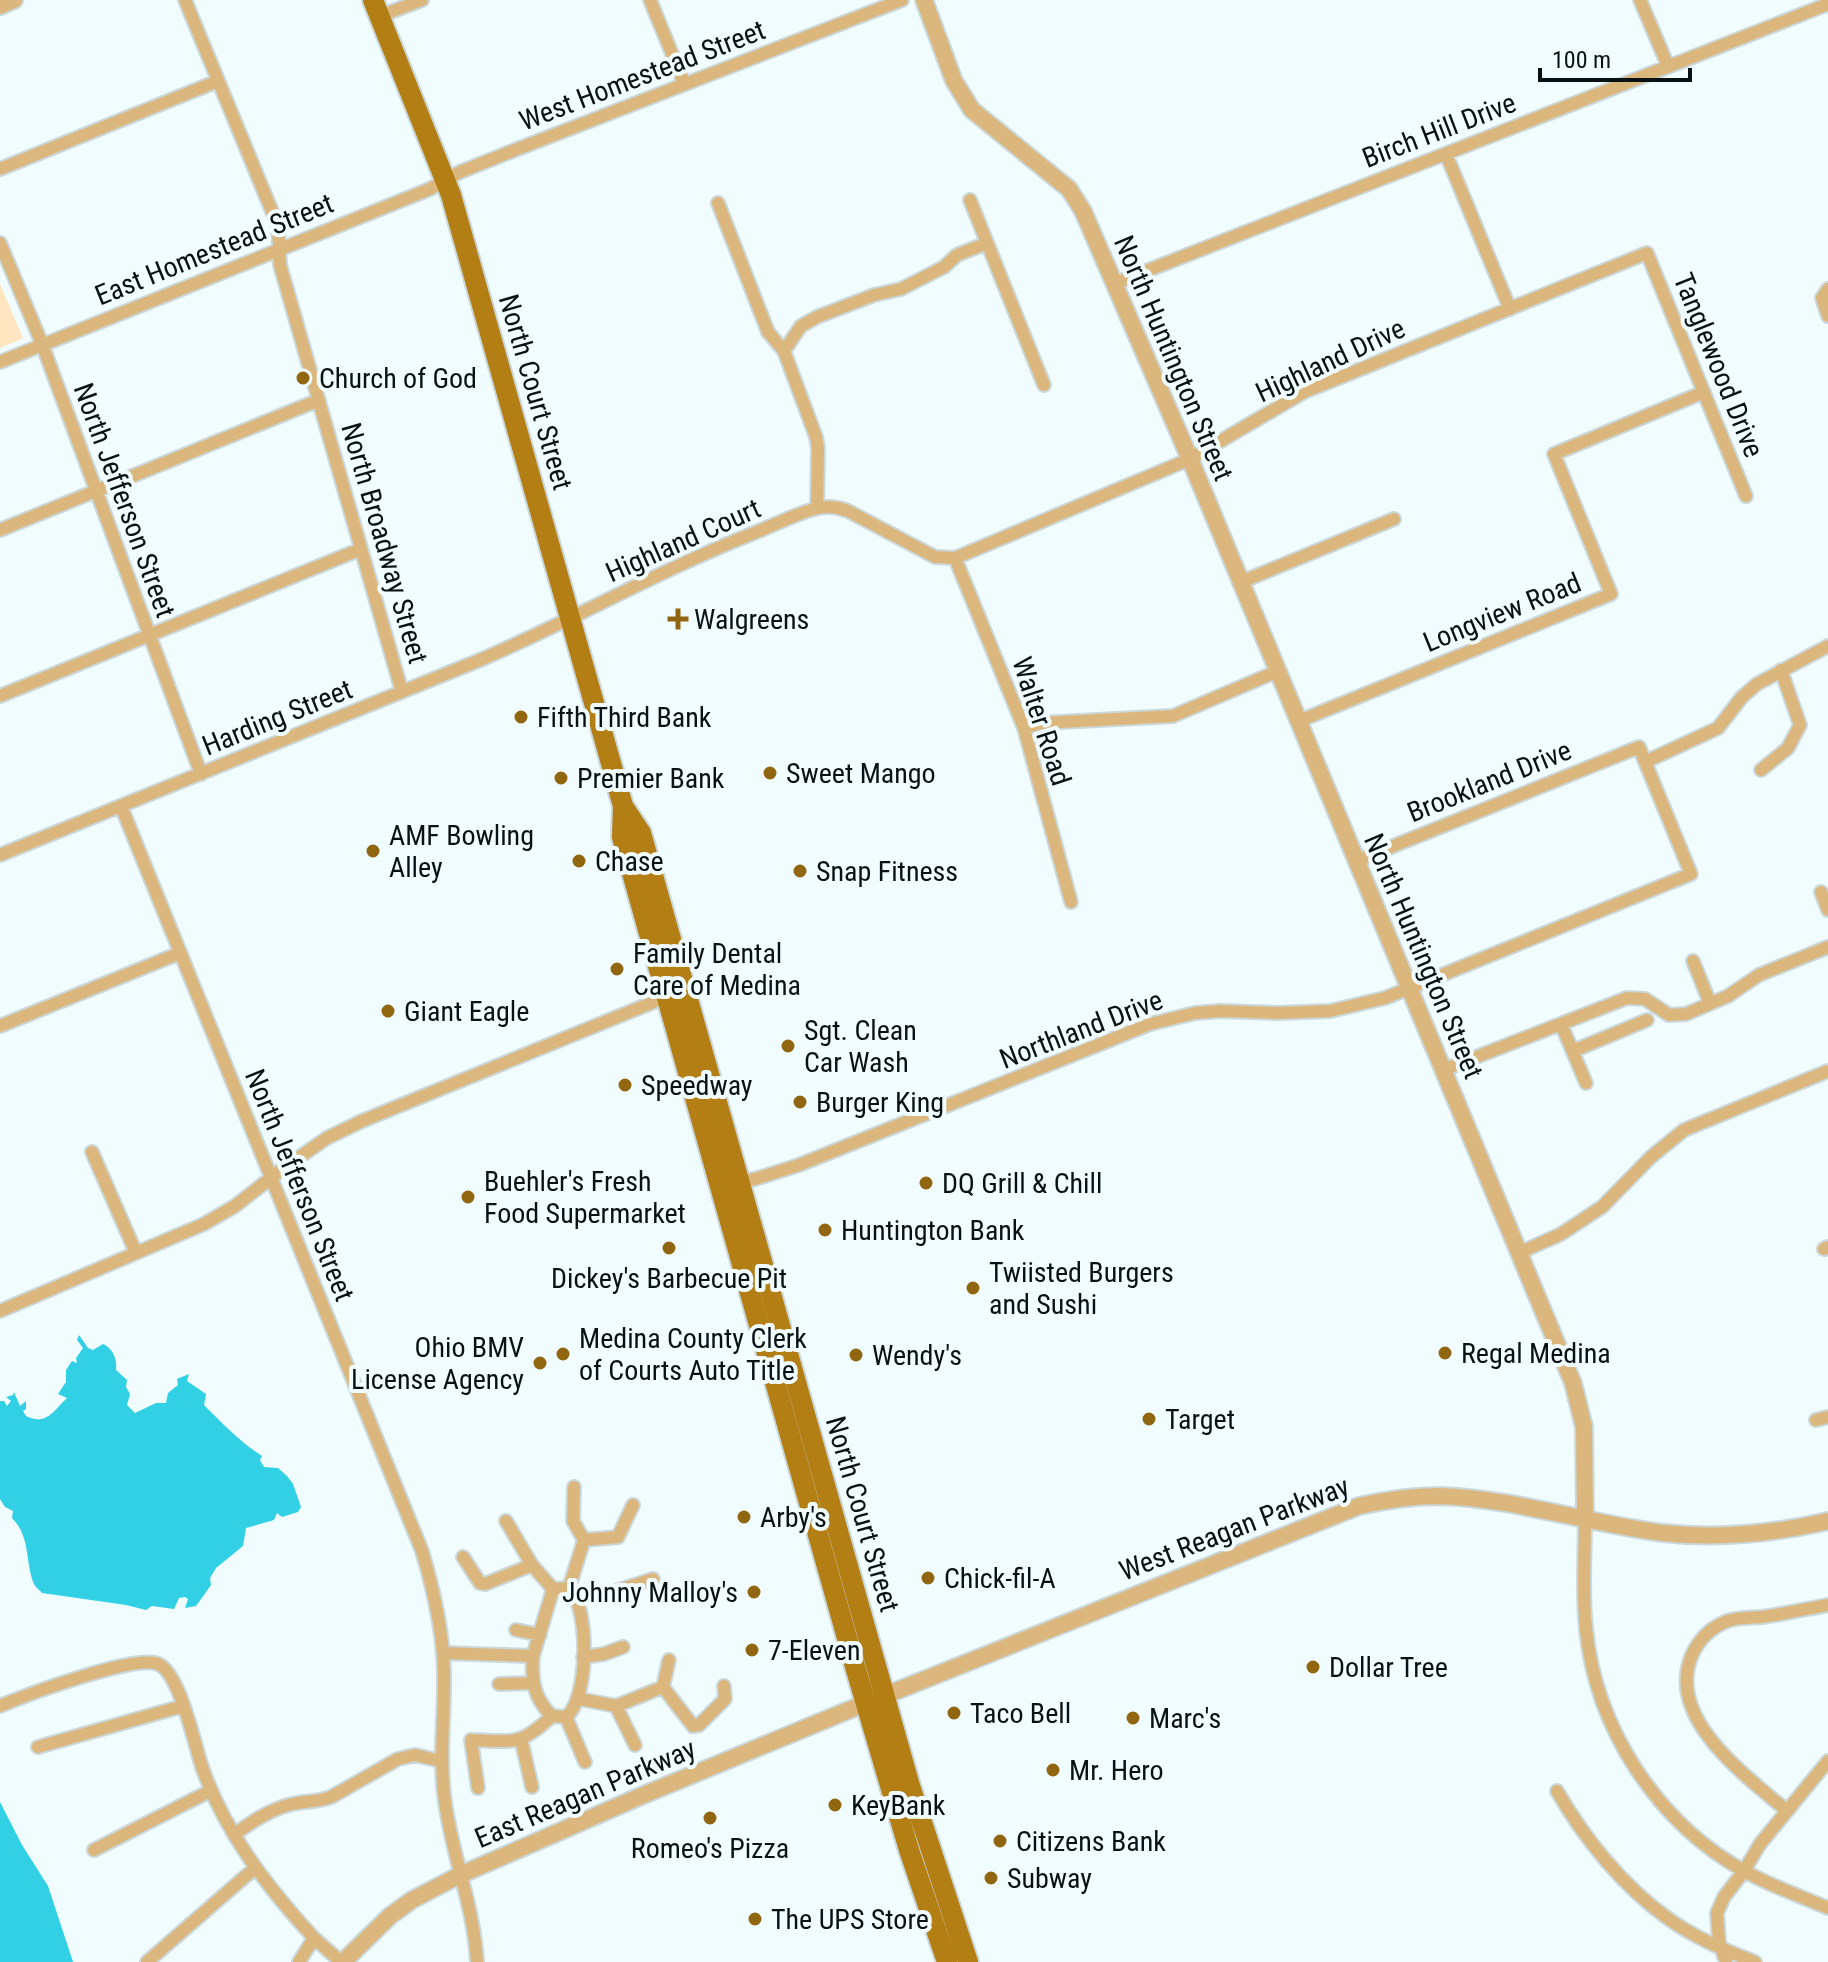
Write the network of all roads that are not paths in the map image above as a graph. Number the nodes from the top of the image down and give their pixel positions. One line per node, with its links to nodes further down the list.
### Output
1 (14, 0): 9 (street)
2 (185, 0): 12 (street, North Broadway Street)
3 (422, 0): 10 (street)
4 (650, 0): 13 (street)
5 (902, 0): 13 (street, West Homestead Street)
6 (924, 0): 23 (street, North Huntington Street)
7 (1640, 0): 11 (street)
8 (1828, 4): 11 (street, Birch Hill Drive)
9 (0, 6)
10 (376, 8): 16 (main road, North Court Street)
11 (1668, 66): 14 (street, Birch Hill Drive)
12 (218, 81): 15 (street); 21 (street, North Broadway Street)
13 (684, 83): 16 (street, West Homestead Street)
14 (1446, 154): 23 (street, Birch Hill Drive); 25 (street)
15 (0, 169)
16 (446, 180): 21 (street, East Homestead Street); 42 (main road, North Court Street)
17 (970, 200): 20 (street)
18 (718, 203): 28 (street)
19 (0, 243): 27 (street, North Jefferson Street)
20 (987, 243): 28 (street); 30 (street)
21 (279, 249): 27 (street, East Homestead Street); 32 (street, North Broadway Street)
22 (1647, 253): 25 (street, Highland Drive); 31 (street, Tanglewood Drive)
23 (1113, 284): 33 (street, North Huntington Street)
24 (1828, 289): 26 (street)
25 (1510, 309): 33 (street, Highland Drive)
26 (1828, 316)
27 (42, 344): 29 (street, East Homestead Street); 34 (street, North Jefferson Street)
28 (784, 351): 36 (street)
29 (0, 362)
30 (1044, 385)
31 (1704, 392): 35 (street, Tanglewood Drive); 49 (street, Longview Road)
32 (319, 400): 34 (street); 39 (street, North Broadway Street)
33 (1190, 459): 40 (street, Highland Drive); 41 (street, North Huntington Street)
34 (97, 490): 38 (street); 43 (street, North Jefferson Street)
35 (1746, 496)
36 (817, 508): 40 (street); 42 (street, Highland Court)
37 (1394, 519): 41 (street)
38 (0, 530)
39 (361, 549): 43 (street); 47 (street, North Broadway Street)
40 (955, 558): 50 (street, Walter Road)
41 (1241, 582): 46 (street, North Huntington Street)
42 (570, 619): 47 (street, Harding Street); 55 (main road, North Court Street)
43 (149, 635): 48 (street); 53 (street, North Jefferson Street)
44 (1828, 646): 45 (street)
45 (1781, 670): 51 (street); 52 (street)
46 (1278, 671): 49 (street, North Huntington Street); 50 (street)
47 (402, 692): 53 (street, Harding Street)
48 (0, 696)
49 (1299, 721): 57 (street, North Huntington Street)
50 (1024, 728): 59 (street, Walter Road)
51 (1645, 762): 57 (street, Brookland Drive); 64 (street, Northland Drive)
52 (1761, 770)
53 (201, 774): 54 (street, Harding Street)
54 (121, 806): 56 (street, Harding Street); 62 (street, North Jefferson Street)
55 (623, 806): 65 (main road, North Court Street); 76 (main road, North Court Street)
56 (0, 855)
57 (1356, 861): 64 (street, North Huntington Street)
58 (1821, 892): 60 (street)
59 (1071, 902)
60 (1828, 910)
61 (1828, 947): 66 (street)
62 (180, 953): 69 (street); 75 (street, North Jefferson Street)
63 (1693, 961): 66 (street)
64 (1409, 988): 71 (street, North Huntington Street); 76 (street, Northland Drive)
65 (666, 997): 75 (street); 77 (main road, North Court Street)
66 (1710, 1003): 68 (street)
67 (1647, 1020): 70 (street)
68 (1561, 1024): 70 (street); 71 (street)
69 (0, 1026)
70 (1573, 1051): 73 (street)
71 (1443, 1070): 79 (street, North Huntington Street)
72 (1828, 1071): 79 (street)
73 (1586, 1083)
74 (92, 1152): 78 (street)
75 (271, 1178): 78 (street); 96 (street, North Jefferson Street)
76 (741, 1181): 77 (street, Northland Drive); 105 (main road, North Court Street)
77 (719, 1185): 105 (main road, North Court Street)
78 (136, 1253): 80 (street)
79 (1519, 1253): 83 (street, North Huntington Street)
80 (0, 1311)
81 (574, 1487): 86 (street)
82 (633, 1505): 86 (street)
83 (1585, 1519): 85 (street, West Reagan Parkway); 105 (street, West Reagan Parkway); 125 (street, North Huntington Street)
84 (506, 1521): 88 (street)
85 (1828, 1521)
86 (584, 1540): 91 (street)
87 (463, 1557): 88 (street)
88 (532, 1565): 90 (street)
89 (653, 1579): 91 (street)
90 (553, 1589): 91 (street); 94 (street)
91 (573, 1591): 98 (street)
92 (1828, 1605): 121 (street)
93 (516, 1630): 94 (street)
94 (540, 1635): 97 (street)
95 (623, 1647): 98 (street)
96 (443, 1653): 97 (street); 114 (street, North Jefferson Street)
97 (533, 1656): 100 (street)
98 (583, 1657): 104 (street)
99 (669, 1660): 103 (street)
100 (533, 1683): 101 (street); 109 (street)
101 (499, 1684)
102 (724, 1686): 103 (street)
103 (663, 1687): 108 (street)
104 (580, 1699): 108 (street); 110 (street)
105 (876, 1699): 126 (street, East Reagan Parkway); 134 (main road, North Court Street); 135 (main road, North Court Street)
106 (0, 1706): 107 (street)
107 (183, 1706): 113 (street); 119 (street)
108 (616, 1706): 112 (street)
109 (552, 1716): 110 (street); 111 (street)
110 (566, 1717): 116 (street)
111 (521, 1739): 117 (street); 118 (street)
112 (635, 1745)
113 (38, 1747)
114 (441, 1761): 122 (street); 126 (street, North Jefferson Street)
115 (1828, 1761): 121 (street)
116 (585, 1762)
117 (532, 1787)
118 (478, 1788)
119 (210, 1791): 122 (street); 123 (street)
120 (1557, 1791): 129 (street)
121 (1787, 1811): 125 (street)
122 (235, 1834): 124 (street)
123 (94, 1850)
124 (255, 1868): 128 (street); 130 (street)
125 (1744, 1871): 127 (street, North Huntington Street); 129 (street)
126 (460, 1875): 132 (street, East Reagan Parkway); 133 (street, North Jefferson Street)
127 (1828, 1908)
128 (314, 1938): 131 (street); 132 (street)
129 (1721, 1949): 136 (street); 137 (street)
130 (147, 1962)
131 (299, 1962)
132 (342, 1962)
133 (477, 1962)
134 (947, 1962)
135 (968, 1962)
136 (1726, 1962)
137 (1755, 1962)

